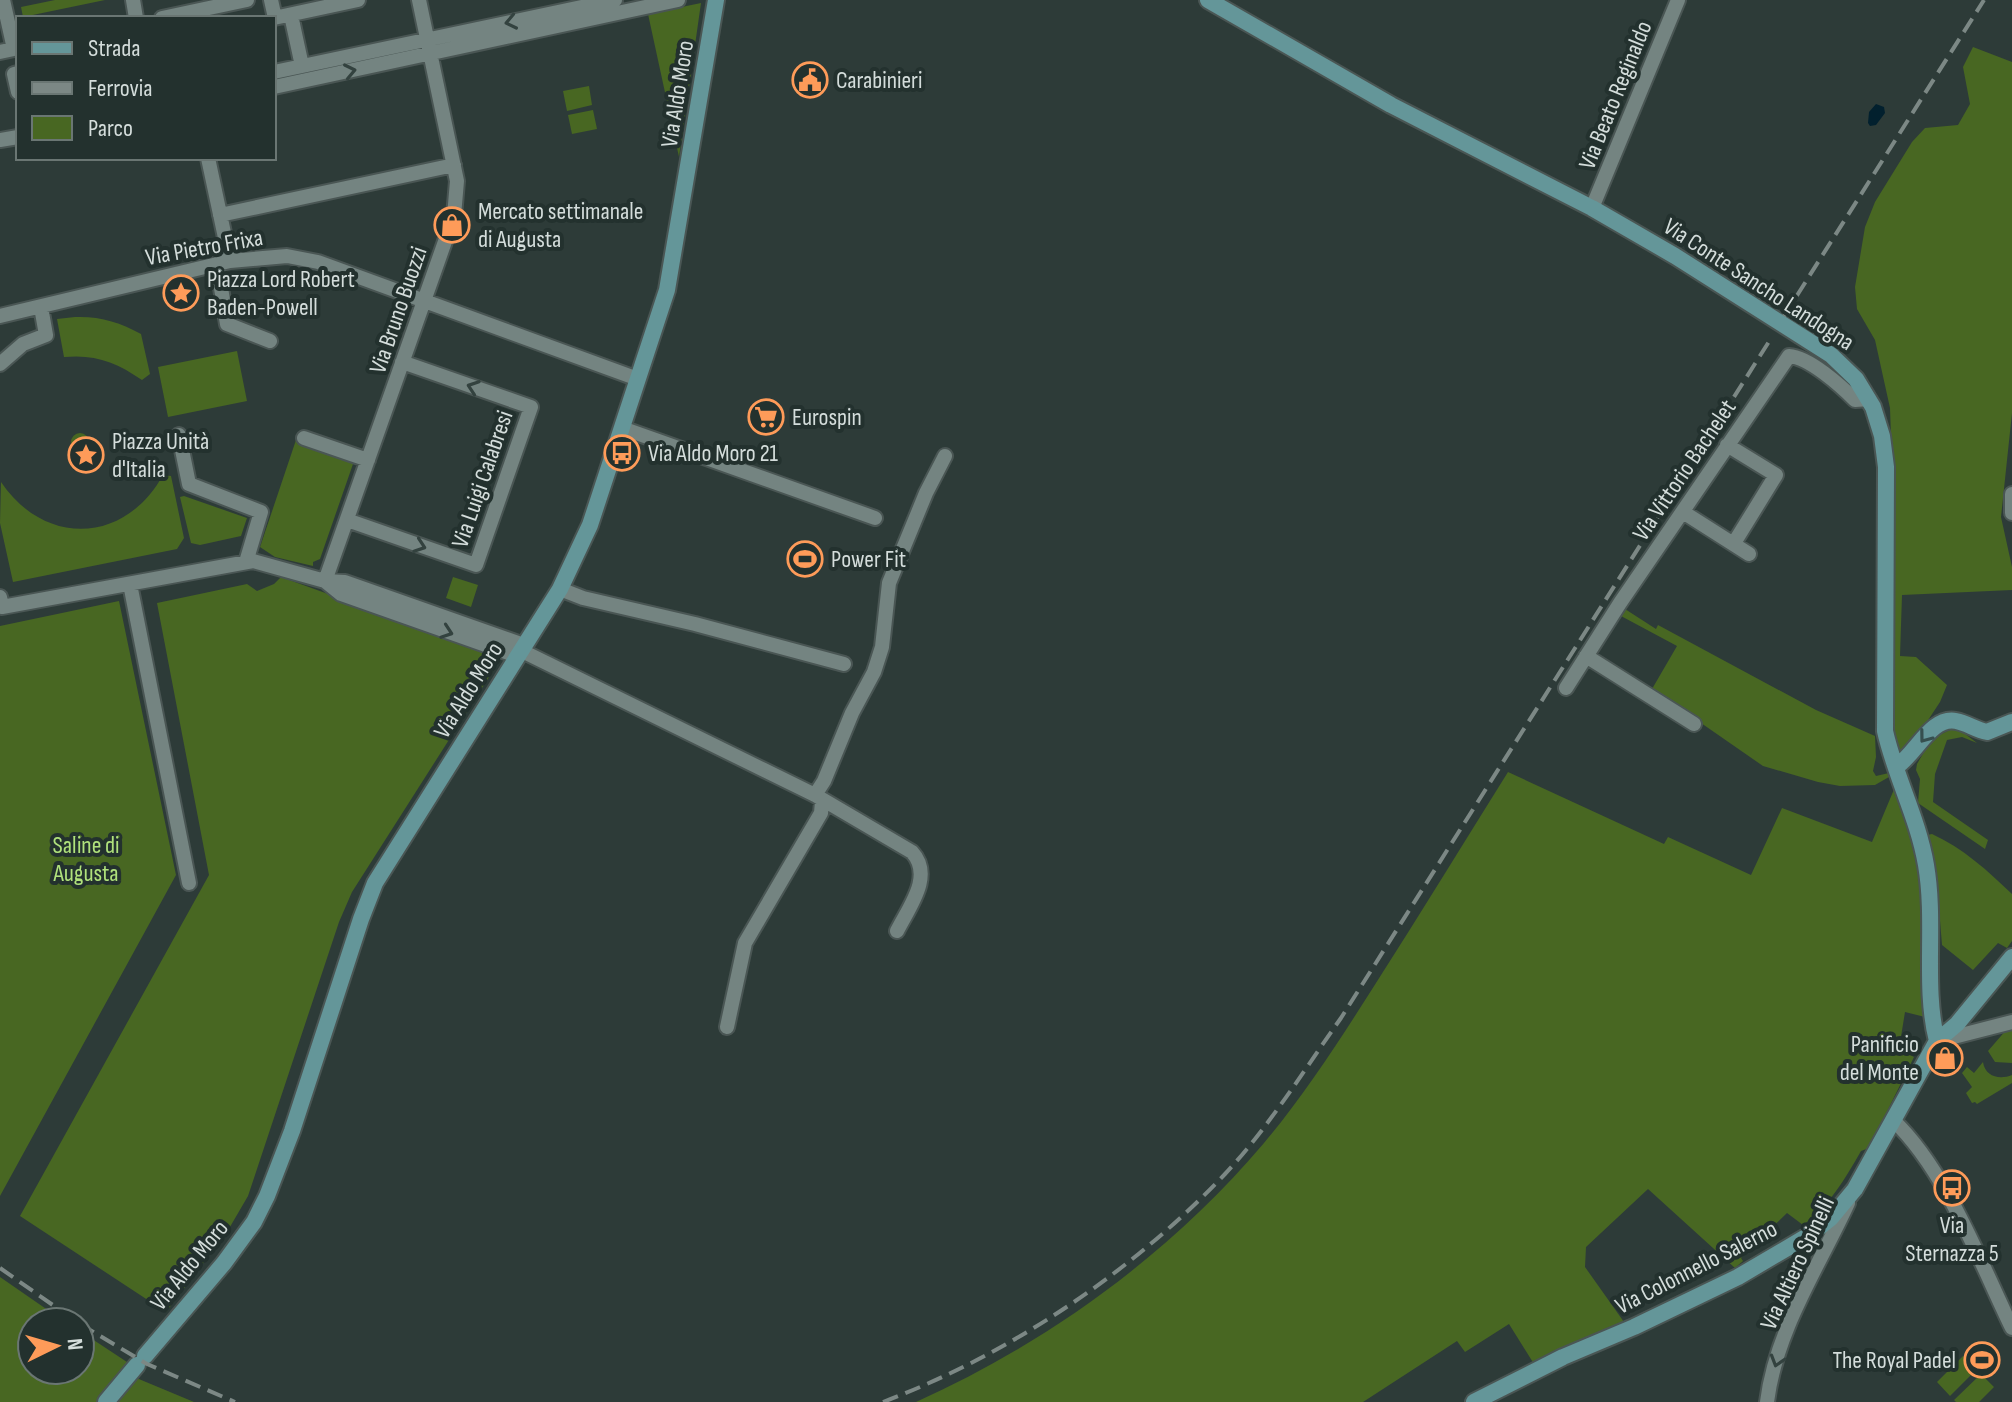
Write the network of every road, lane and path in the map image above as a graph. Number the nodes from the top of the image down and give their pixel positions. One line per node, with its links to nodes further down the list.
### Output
1 (3, 0): 14 (street)
2 (247, 0): 11 (street)
3 (358, 0): 10 (street)
4 (419, 0): 13 (street, Via Bruno Buozzi)
5 (615, 0): 13 (street, one-way to 13)
6 (678, 0): 13 (street)
7 (716, 0): 29 (main road, Via Aldo Moro)
8 (1208, 0): 20 (main road, Via Conte Sancho Landogna)
9 (1678, 0): 20 (street, Via Beato Reginaldo)
10 (291, 15): 12 (street); 15 (street)
11 (171, 16)
12 (276, 18)
13 (429, 47): 15 (street); 17 (street, one-way to 13); 19 (street, Via Bruno Buozzi)
14 (7, 51)
15 (302, 66): 16 (street)
16 (276, 72)
17 (276, 86)
18 (208, 160): 21 (street)
19 (454, 165): 21 (street); 23 (street, Via Bruno Buozzi)
20 (1592, 208): 30 (main road, Via Conte Sancho Landogna)
21 (220, 215): 22 (street)
22 (223, 262): 23 (street, Via Pietro Frixa); 24 (street, Via Pietro Frixa); 26 (street)
23 (424, 300): 27 (street, Via Bruno Buozzi); 29 (street, Via Pietro Frixa)
24 (41, 307): 25 (street, Via Pietro Frixa); 28 (street)
25 (0, 316)
26 (270, 341)
27 (402, 362): 36 (street, Via Bruno Buozzi); 41 (street, Via Luigi Calabresi, one-way to 27)
28 (0, 364)
29 (638, 379): 31 (main road, Via Aldo Moro)
30 (1869, 399): 34 (street, Via Vittorio Bachelet); 55 (main road, Via Conte Sancho Landogna)
31 (622, 428): 40 (street); 47 (main road, Via Aldo Moro)
32 (179, 435): 44 (street)
33 (304, 438): 36 (street)
34 (1727, 445): 38 (street, Via Vittorio Bachelet); 42 (street)
35 (945, 456): 56 (street)
36 (368, 460): 41 (street, Via Bruno Buozzi)
37 (2012, 494): 39 (street)
38 (1683, 512): 42 (street); 50 (street, Via Vittorio Bachelet)
39 (2012, 513)
40 (875, 518)
41 (347, 520): 45 (street, Via Bruno Buozzi)
42 (1734, 543): 43 (street)
43 (1749, 554)
44 (246, 562): 45 (street); 46 (street)
45 (325, 581): 49 (street)
46 (130, 584): 48 (street); 57 (street)
47 (560, 589): 49 (main road, Via Aldo Moro); 51 (street)
48 (1, 602)
49 (520, 650): 56 (street); 69 (main road, Via Aldo Moro)
50 (1586, 656): 52 (street, Via Vittorio Bachelet); 54 (street)
51 (844, 664)
52 (1566, 688)
53 (2012, 722): 55 (main road, one-way to 55)
54 (1694, 724)
55 (1896, 767): 63 (main road, Via Conte Sancho Landogna)
56 (818, 799): 58 (street); 61 (street)
57 (189, 883)
58 (897, 931)
59 (2012, 957): 62 (main road)
60 (2012, 1022): 62 (street)
61 (727, 1027)
62 (1962, 1028): 63 (main road)
63 (1937, 1041): 64 (main road, Via Colonnello Salerno)
64 (1893, 1120): 65 (main road, Via Colonnello Salerno); 68 (street)
65 (1855, 1189): 66 (main road, Via Colonnello Salerno); 67 (street, Via Altiero Spinelli)
66 (1811, 1234): 67 (street); 70 (main road, Via Colonnello Salerno)
67 (1829, 1244): 71 (street, Via Altiero Spinelli, one-way to 71)
68 (2012, 1328)
69 (106, 1402)
70 (1474, 1402)
71 (1767, 1402)

